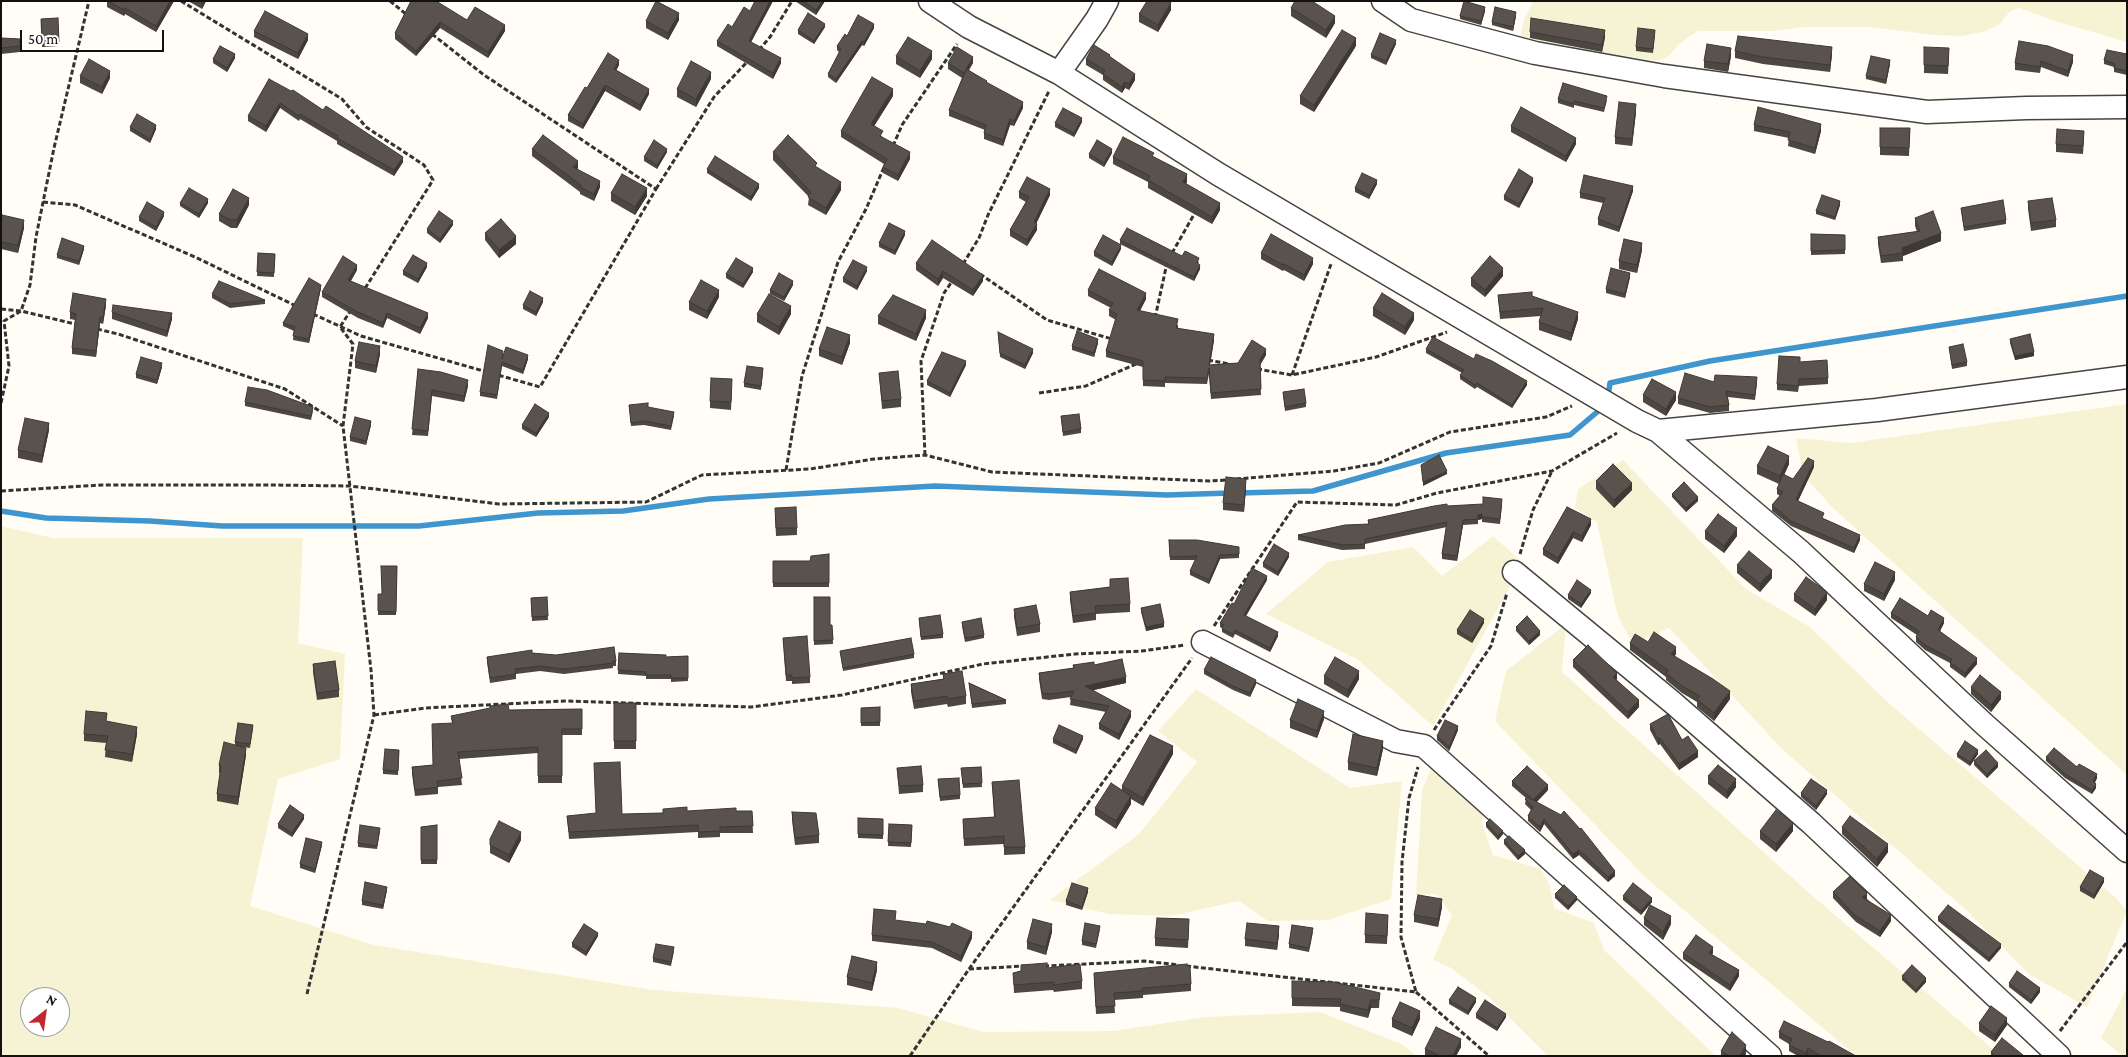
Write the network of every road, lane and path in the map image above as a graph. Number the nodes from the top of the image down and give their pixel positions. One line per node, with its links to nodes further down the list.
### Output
1 (89, 1): 18 (path)
2 (181, 1): 26 (path)
3 (390, 1): 8 (path)
4 (792, 1): 11 (path)
5 (930, 1): 9 (street)
6 (1107, 1): 13 (street)
7 (1383, 1): 14 (street)
8 (413, 20)
9 (969, 27): 13 (street); 15 (path)
10 (429, 32): 17 (path)
11 (758, 51)
12 (752, 57): 17 (path)
13 (1059, 72): 20 (street); 21 (path)
14 (2127, 106)
15 (891, 150)
16 (887, 159): 48 (path)
17 (656, 189): 34 (path)
18 (43, 202): 28 (path); 30 (path)
19 (1200, 206): 32 (path)
20 (1338, 245): 33 (street); 40 (path)
21 (964, 262): 22 (path); 23 (path)
22 (972, 267)
23 (959, 270)
24 (979, 272): 35 (path)
25 (954, 278): 47 (path)
26 (361, 294)
27 (356, 303): 34 (path)
28 (298, 306)
29 (1, 309): 30 (path)
30 (21, 311): 44 (path); 45 (path)
31 (306, 311): 34 (path)
32 (1154, 323)
33 (1471, 324): 40 (path); 43 (street)
34 (340, 327): 45 (path)
35 (1121, 342)
36 (1146, 360): 42 (path)
37 (1206, 360): 38 (path)
38 (1234, 365)
39 (1254, 368): 40 (path)
40 (1292, 375)
41 (2127, 377): 46 (street)
42 (1039, 393)
43 (1595, 397): 46 (street); 47 (path)
44 (1, 404)
45 (343, 426): 50 (path)
46 (1658, 431): 56 (street)
47 (925, 455): 48 (path)
48 (786, 470): 50 (path)
49 (1552, 471): 52 (path)
50 (350, 486): 51 (path); 54 (path)
51 (1, 491)
52 (1514, 572): 55 (path); 63 (street)
53 (1203, 642): 54 (path); 55 (street)
54 (374, 715): 62 (path)
55 (1424, 746): 61 (path); 65 (street)
56 (2127, 851)
57 (2127, 942): 63 (path)
58 (1027, 966): 60 (path)
59 (1037, 966): 61 (path)
60 (969, 969)
61 (1416, 992): 64 (path)
62 (306, 994)
63 (2054, 1051)
64 (1489, 1056)
65 (1770, 1056)

